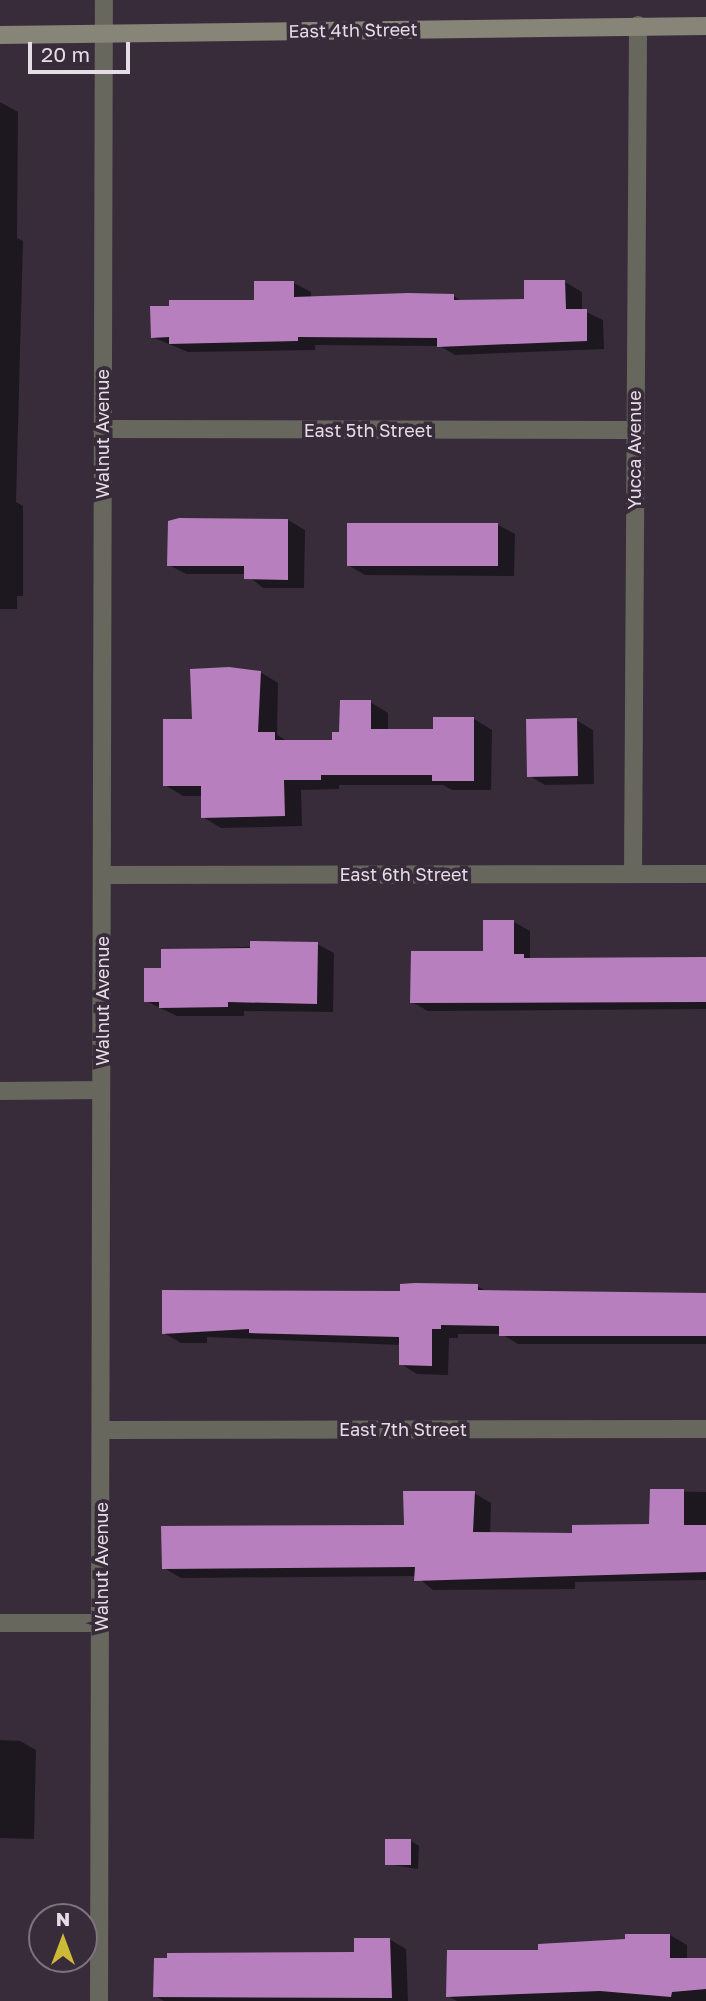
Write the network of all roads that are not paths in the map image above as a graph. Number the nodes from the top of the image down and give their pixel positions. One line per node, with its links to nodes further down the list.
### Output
1 (104, 0): 4 (street, Walnut Avenue)
2 (638, 26): 3 (street, East 4th Street); 4 (street, East 4th Street); 7 (street, Yucca Avenue)
3 (706, 26)
4 (104, 33): 5 (street, East 4th Street); 6 (street, Walnut Avenue)
5 (0, 35)
6 (102, 429): 7 (street, East 5th Street); 8 (street, Walnut Avenue)
7 (634, 430): 9 (street, Yucca Avenue)
8 (102, 874): 9 (street, East 6th Street); 11 (street, Walnut Avenue)
9 (633, 874): 10 (street, East 6th Street)
10 (706, 874)
11 (101, 1090): 12 (street); 14 (street, Walnut Avenue)
12 (0, 1091)
13 (706, 1429): 14 (street, East 7th Street)
14 (101, 1430): 16 (street, Walnut Avenue)
15 (0, 1623): 16 (street)
16 (101, 1623): 17 (street, Walnut Avenue)
17 (99, 2001)

